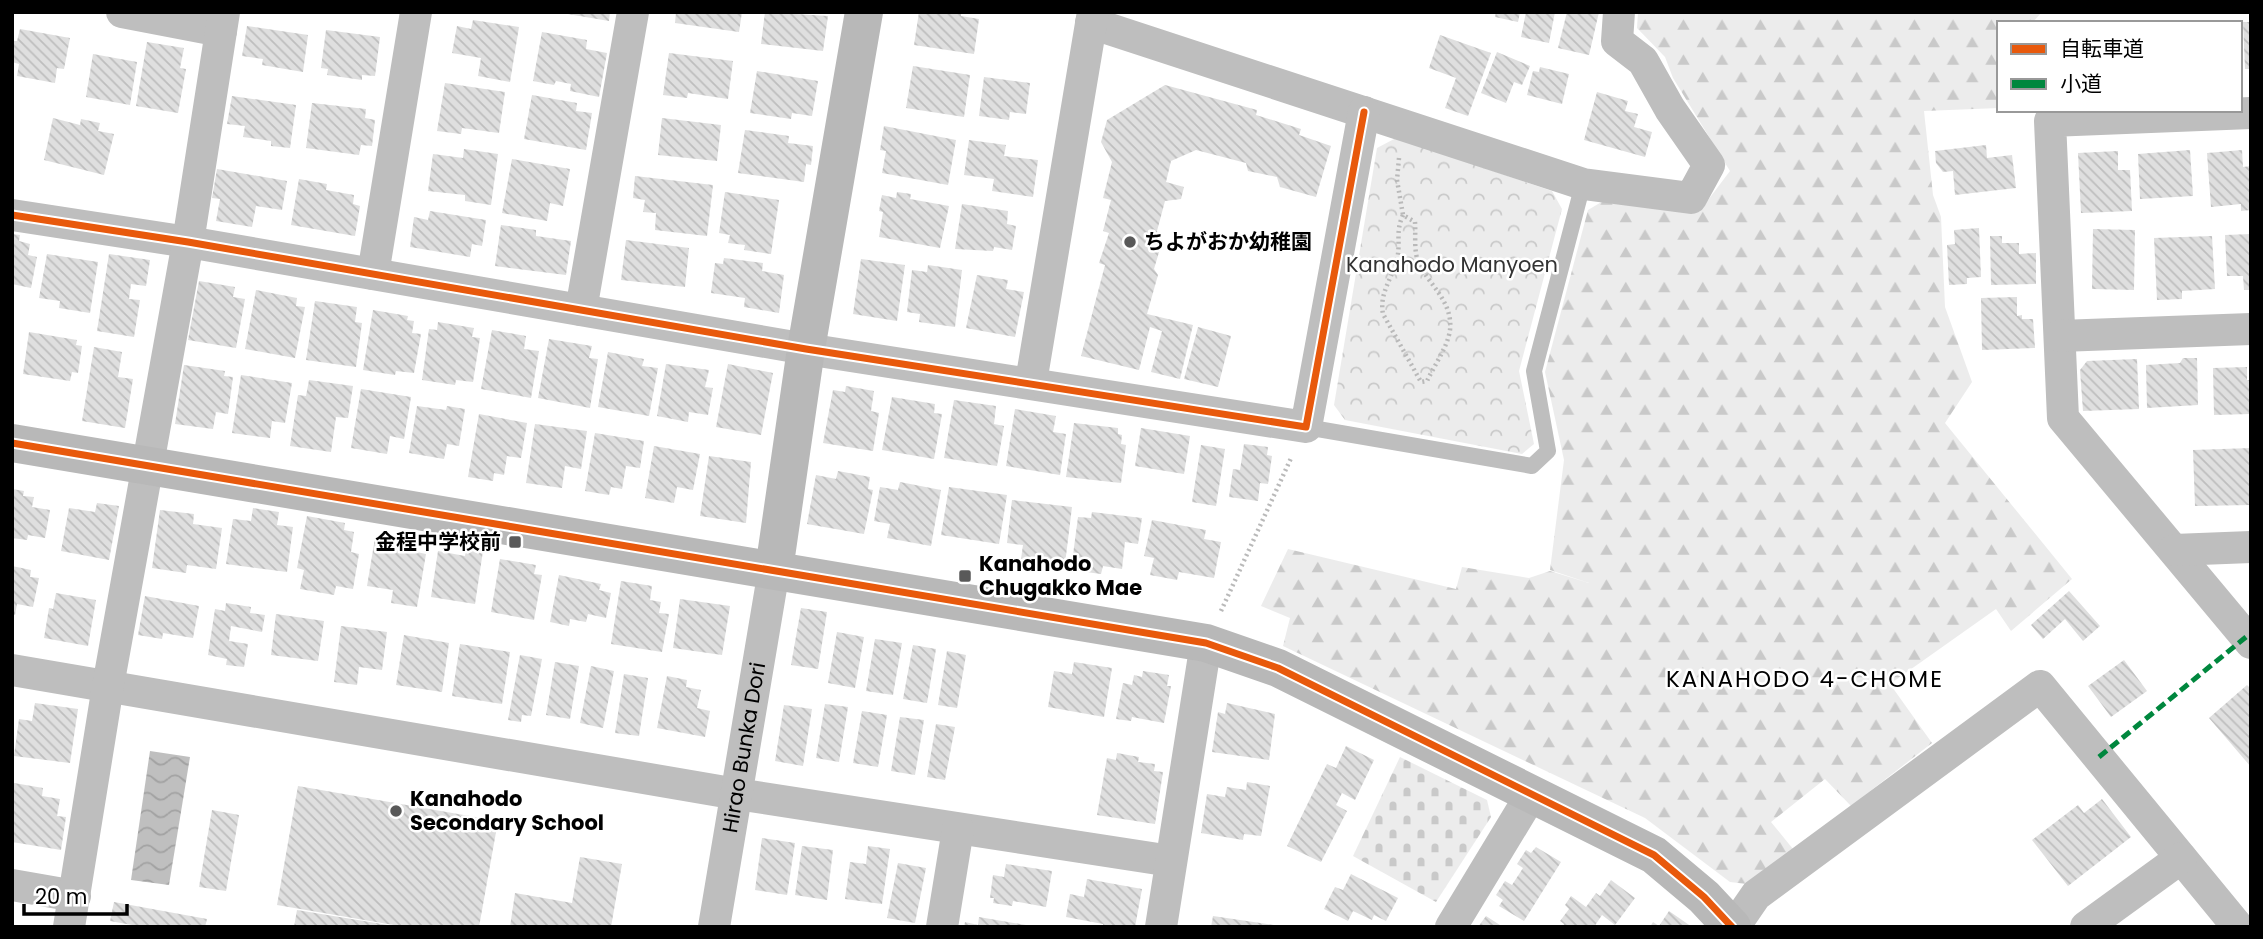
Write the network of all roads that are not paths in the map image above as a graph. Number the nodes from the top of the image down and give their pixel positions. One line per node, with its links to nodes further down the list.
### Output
1 (122, 12): 7 (street)
2 (416, 12): 13 (street)
3 (633, 12): 14 (street)
4 (863, 12): 17 (street)
5 (1619, 12): 10 (street)
6 (1092, 17): 8 (street); 18 (street)
7 (222, 22): 12 (street)
8 (1364, 112): 10 (street); 19 (street)
9 (2251, 113): 16 (street)
10 (1583, 184): 19 (lane)
11 (12, 215): 12 (street)
12 (188, 242): 13 (street); 21 (street)
13 (373, 274): 14 (street)
14 (581, 310): 17 (street)
15 (2251, 329): 16 (street)
16 (2060, 336): 23 (street)
17 (806, 349): 18 (street); 24 (street)
18 (1031, 383): 19 (street)
19 (1306, 426)
20 (12, 443): 21 (street)
21 (149, 466): 24 (street); 28 (street)
22 (2251, 547): 23 (street)
23 (2174, 550): 26 (street)
24 (774, 569): 25 (street); 29 (street, Hirao Bunka Dori)
25 (1206, 643): 30 (street); 33 (street)
26 (2251, 643)
27 (12, 670): 28 (street)
28 (108, 686): 29 (street); 35 (street)
29 (737, 794): 31 (street); 37 (street, Hirao Bunka Dori)
30 (1531, 795): 40 (street); 41 (street)
31 (958, 830): 33 (street); 38 (street)
32 (2181, 858): 41 (street); 42 (street); 43 (street)
33 (1171, 862): 39 (street)
34 (12, 885): 35 (street)
35 (75, 895): 36 (street)
36 (69, 927)
37 (714, 927)
38 (942, 927)
39 (1161, 927)
40 (1451, 927)
41 (1733, 927)
42 (2086, 927)
43 (2238, 927)

